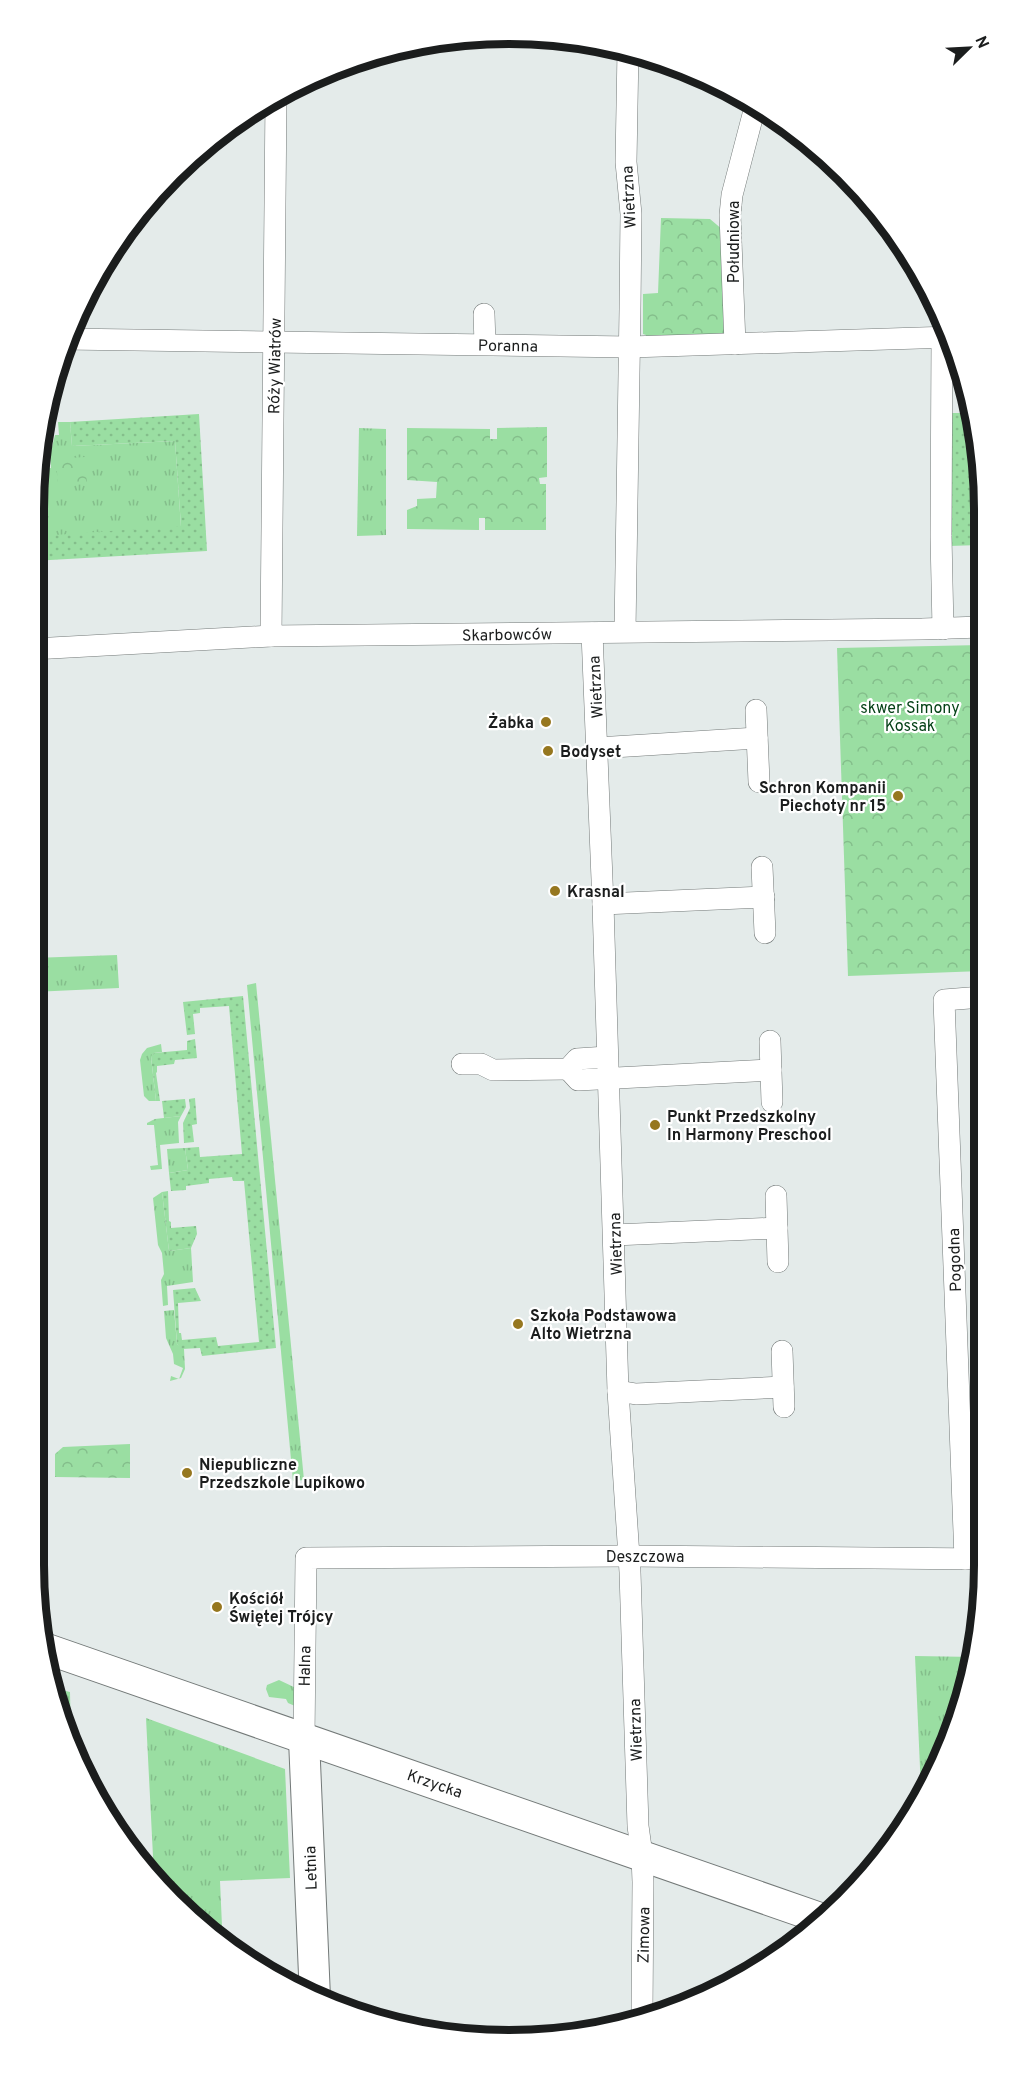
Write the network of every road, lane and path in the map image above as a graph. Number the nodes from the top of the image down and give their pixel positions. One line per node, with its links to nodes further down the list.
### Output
1 (628, 59): 10 (street, Wietrzna)
2 (276, 106): 7 (street, Róży Wiatrów)
3 (753, 114): 9 (street, Południowa)
4 (484, 314): 8 (street)
5 (941, 338): 9 (street, Poranna)
6 (76, 339): 7 (street, Poranna)
7 (274, 343): 8 (street, Poranna); 16 (street, Róży Wiatrów)
8 (485, 344): 10 (street, Poranna)
9 (735, 344): 10 (street, Poranna)
10 (630, 347): 14 (street, Wietrzna)
11 (946, 353): 13 (street)
12 (974, 627): 13 (street, Skarbowców)
13 (943, 628): 14 (street, Skarbowców)
14 (625, 632): 15 (street, Skarbowców)
15 (592, 633): 16 (street, Skarbowców); 20 (street, Wietrzna)
16 (271, 636): 17 (street, Skarbowców)
17 (44, 648)
18 (756, 710): 19 (street)
19 (757, 738): 20 (street); 21 (street)
20 (597, 748): 24 (street, Wietrzna)
21 (759, 782)
22 (762, 867): 23 (street)
23 (764, 897): 24 (street); 25 (street)
24 (603, 904): 29 (street, Wietrzna)
25 (765, 933)
26 (974, 998): 40 (street, Pogodna)
27 (770, 1041): 30 (street)
28 (462, 1064): 29 (street)
29 (608, 1068): 30 (street); 34 (street, Wietrzna)
30 (771, 1070): 31 (street)
31 (772, 1102)
32 (776, 1196): 33 (street)
33 (777, 1228): 34 (street); 35 (street)
34 (614, 1235): 37 (street, Wietrzna)
35 (778, 1262)
36 (782, 1351): 37 (street)
37 (618, 1391): 38 (street, Wietrzna)
38 (629, 1556): 39 (street, Deszczowa); 40 (street, Deszczowa); 43 (street, Wietrzna)
39 (306, 1558): 42 (street, Halna)
40 (974, 1559)
41 (51, 1649): 42 (street, Krzycka)
42 (304, 1739): 43 (street, Krzycka); 45 (street, Letnia)
43 (642, 1855): 44 (street, Krzycka); 46 (street, Zimowa)
44 (813, 1916)
45 (315, 1987)
46 (642, 2010)

